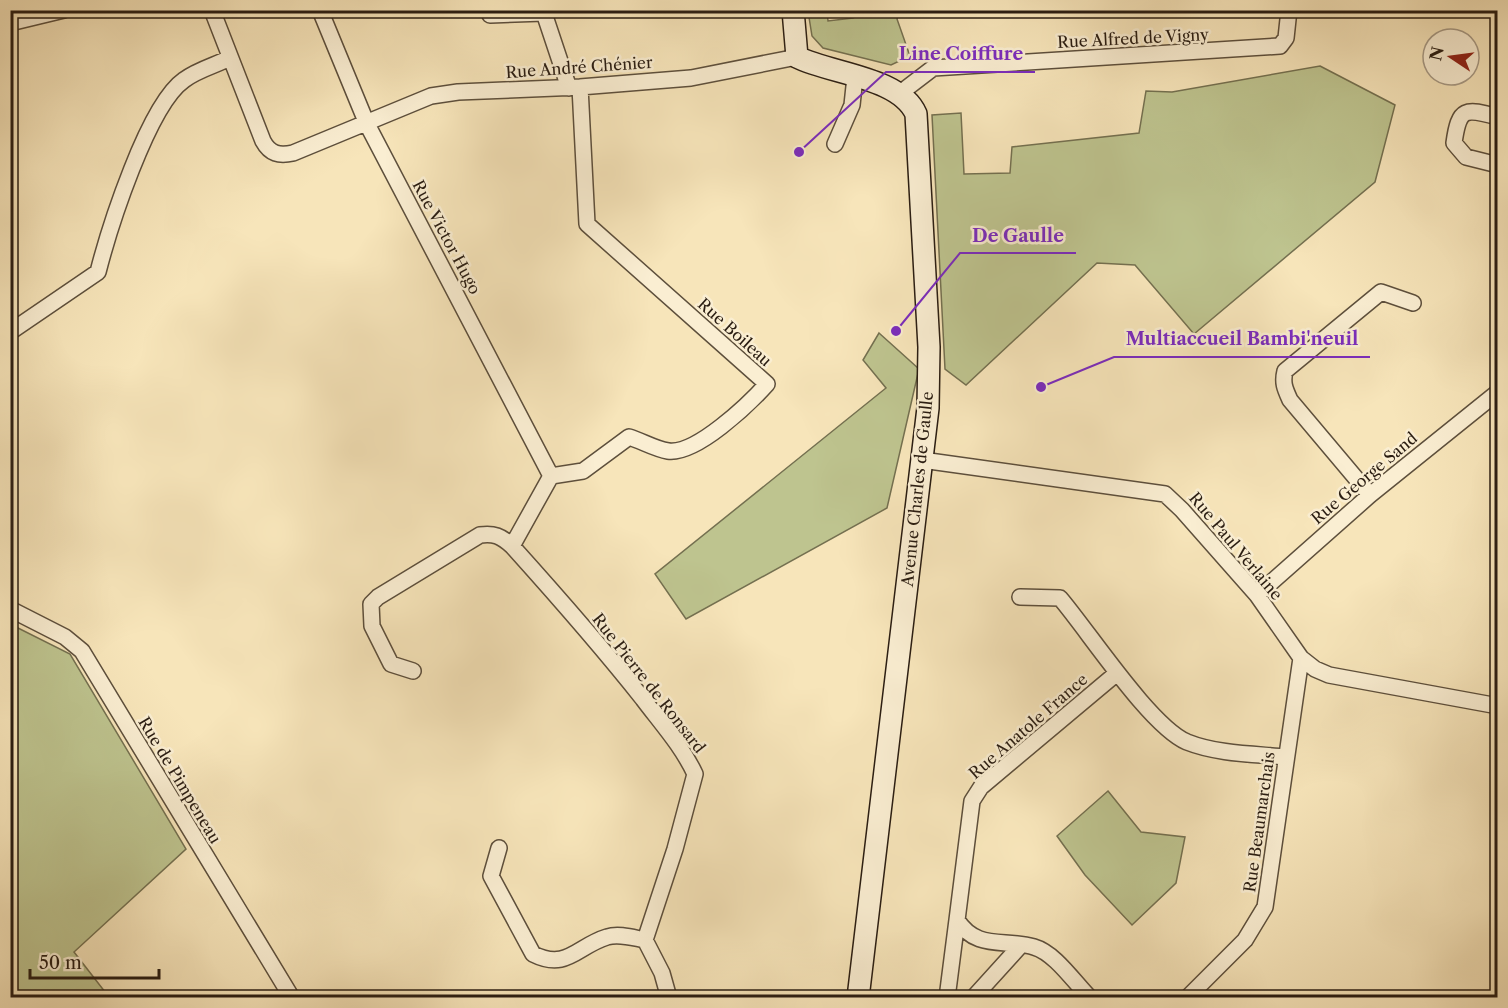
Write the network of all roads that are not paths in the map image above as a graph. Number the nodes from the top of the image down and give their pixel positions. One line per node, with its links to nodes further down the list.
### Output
1 (64, 10): 7 (street)
2 (212, 10): 9 (street)
3 (320, 10): 14 (street, Rue Victor Hugo)
4 (793, 10): 8 (street)
5 (490, 15): 11 (street)
6 (1289, 17): 12 (street, Rue Alfred de Vigny)
7 (10, 23)
8 (797, 57): 10 (street, Avenue Charles de Gaulle); 11 (street, Rue André Chénier)
9 (230, 58): 14 (street, Rue André Chénier); 18 (street)
10 (855, 77): 12 (street, Avenue Charles de Gaulle); 15 (street)
11 (574, 87): 14 (street, Rue André Chénier); 21 (street, Rue Boileau)
12 (899, 94): 20 (street, Avenue Charles de Gaulle)
13 (1497, 117): 16 (street)
14 (367, 124): 21 (street, Rue Victor Hugo)
15 (836, 144)
16 (1497, 165)
17 (1413, 303): 22 (street)
18 (10, 332)
19 (1497, 392): 22 (street, Rue George Sand)
20 (922, 460): 24 (street, Rue Paul Verlaine); 38 (street, Avenue Charles de Gaulle)
21 (551, 476): 23 (street)
22 (1370, 495): 24 (street, Rue George Sand)
23 (512, 546): 28 (street); 34 (street, Rue Pierre de Ronsard)
24 (1257, 595): 27 (street, Rue Paul Verlaine)
25 (1020, 597): 29 (street)
26 (10, 609): 36 (street, Rue de Pimpeneau)
27 (1301, 658): 30 (street, Rue Paul Verlaine); 31 (street, Rue Beaumarchais)
28 (413, 671)
29 (1118, 673): 31 (street); 33 (street, Rue Anatole France)
30 (1497, 706)
31 (1286, 758): 42 (street, Rue Beaumarchais)
32 (499, 848): 34 (street)
33 (957, 920): 35 (street); 39 (street, Rue Anatole France)
34 (645, 940): 37 (street)
35 (1021, 945): 40 (street); 41 (street)
36 (292, 998)
37 (669, 998)
38 (858, 998)
39 (947, 998)
40 (973, 998)
41 (1090, 998)
42 (1187, 998)

